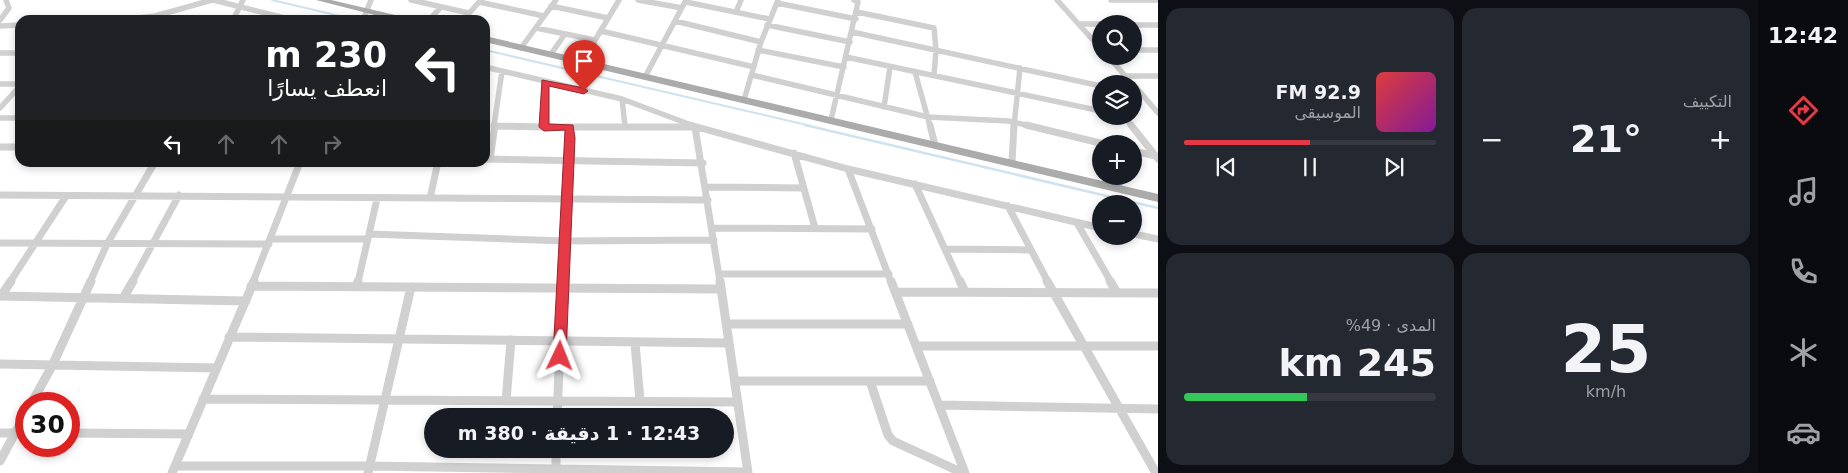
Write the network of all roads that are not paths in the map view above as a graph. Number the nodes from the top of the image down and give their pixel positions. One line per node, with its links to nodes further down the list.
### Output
1 (6, 0): 35 (street)
2 (213, 0): 19 (street); 26 (street)
3 (243, 0): 19 (street)
4 (320, 0): 22 (main road)
5 (371, 0): 22 (street)
6 (411, 0): 20 (street)
7 (556, 0): 18 (street)
8 (619, 0): 33 (street)
9 (638, 0): 21 (street)
10 (742, 0): 23 (street)
11 (854, 0): 24 (street)
12 (1057, 0): 38 (street)
13 (1111, 0): 14 (street)
14 (1158, 0)
15 (480, 1): 25 (street); 32 (street)
16 (686, 1): 21 (street); 23 (street)
17 (777, 1): 34 (street); 37 (street)
18 (551, 6): 32 (street); 33 (street)
19 (239, 7): 27 (street); 28 (street)
20 (442, 7): 25 (street); 31 (street)
21 (682, 8): 36 (street)
22 (366, 11): 29 (street); 30 (main road)
23 (736, 12): 37 (street)
24 (857, 12): 34 (street); 56 (street)
25 (469, 13)
26 (159, 15)
27 (235, 15)
28 (272, 15)
29 (364, 15)
30 (383, 15)
31 (434, 15)
32 (544, 16): 44 (street)
33 (608, 18): 45 (street)
34 (856, 19): 46 (street)
35 (0, 20)
36 (675, 21): 51 (street); 53 (street)
37 (768, 22): 51 (street); 52 (street)
38 (1079, 24): 39 (street); 48 (street)
39 (1092, 24)
40 (1142, 24): 42 (street)
41 (15, 25): 43 (street)
42 (1158, 25)
43 (0, 26)
44 (536, 28): 47 (street); 54 (street)
45 (601, 31): 50 (street); 53 (street)
46 (852, 32): 52 (street); 56 (street)
47 (565, 34): 50 (street); 61 (street)
48 (1092, 39)
49 (490, 40): 54 (main road)
50 (595, 40): 63 (street)
51 (761, 42): 55 (street)
52 (850, 42): 62 (street)
53 (662, 45): 66 (street); 77 (street)
54 (521, 48): 61 (main road)
55 (758, 50): 66 (street); 67 (street)
56 (936, 50): 69 (street); 73 (street)
57 (1142, 50): 58 (street)
58 (1158, 50)
59 (0, 53): 60 (street)
60 (15, 53)
61 (551, 54): 63 (main road)
62 (846, 57): 65 (street); 67 (street)
63 (582, 62): 77 (main road)
64 (1116, 65): 74 (street)
65 (890, 66): 71 (street); 89 (street)
66 (754, 67): 72 (street)
67 (844, 67): 85 (street)
68 (490, 68): 70 (street)
69 (1020, 68): 80 (street); 83 (street)
70 (502, 71): 78 (street); 99 (street)
71 (915, 72): 73 (street); 93 (street)
72 (752, 75): 85 (street); 87 (street)
73 (934, 75): 83 (street)
74 (1125, 75)
75 (1142, 76): 76 (street)
76 (1158, 76)
77 (645, 77): 87 (main road)
78 (545, 82): 86 (street); 101 (street)
79 (0, 84): 81 (street)
80 (1092, 84)
81 (15, 85)
82 (15, 91): 90 (street)
83 (1018, 92): 91 (street); 97 (street)
84 (1142, 94): 88 (street)
85 (837, 95): 89 (street); 96 (street)
86 (622, 99): 100 (street); 103 (street)
87 (744, 100): 96 (main road)
88 (1155, 106): 92 (street)
89 (884, 107): 93 (street)
90 (0, 108)
91 (1092, 109)
92 (1158, 113)
93 (928, 117): 97 (street); 106 (street)
94 (0, 118): 95 (street)
95 (15, 118)
96 (831, 120): 106 (main road)
97 (1014, 122): 104 (street); 114 (street)
98 (1131, 125): 111 (street)
99 (494, 126): 101 (street); 105 (street)
100 (625, 126): 102 (street); 103 (street)
101 (544, 127): 102 (street)
102 (569, 127): 113 (street)
103 (695, 127): 109 (street); 115 (street)
104 (1092, 141)
105 (490, 145)
106 (935, 145): 114 (main road)
107 (0, 147): 108 (street)
108 (15, 148)
109 (794, 153): 119 (street); 123 (street)
110 (1142, 153): 111 (street)
111 (1157, 158)
112 (490, 159): 113 (street)
113 (569, 160): 115 (street); 133 (street)
114 (1012, 162): 124 (main road)
115 (702, 163): 122 (street)
116 (152, 167): 126 (street)
117 (298, 167): 129 (street)
118 (437, 167): 130 (street)
119 (848, 169): 120 (street); 140 (street)
120 (915, 184): 135 (street); 151 (street)
121 (1118, 185): 124 (street)
122 (706, 187): 123 (street); 134 (street)
123 (804, 188): 139 (street)
124 (1119, 188): 131 (main road)
125 (0, 195): 128 (street)
126 (136, 195): 127 (street); 128 (street); 149 (street)
127 (180, 195): 129 (street); 150 (street)
128 (66, 196): 148 (street)
129 (286, 197): 132 (street); 146 (street)
130 (430, 198): 132 (street); 133 (street)
131 (1158, 198)
132 (377, 199): 141 (street)
133 (566, 199): 134 (street); 145 (street)
134 (708, 200): 138 (street)
135 (1008, 206): 136 (street); 152 (street)
136 (1077, 223): 137 (street); 163 (street)
137 (1092, 226)
138 (712, 228): 139 (street); 144 (street)
139 (815, 228): 140 (street)
140 (872, 229): 154 (street)
141 (369, 236): 145 (street); 146 (street); 156 (street)
142 (1142, 236): 143 (street)
143 (1158, 239)
144 (714, 240): 145 (street); 153 (street)
145 (564, 241): 158 (street)
146 (270, 242): 150 (street); 155 (street)
147 (0, 243): 148 (street)
148 (36, 244): 149 (street); 165 (street)
149 (107, 244): 150 (street); 166 (street)
150 (153, 244): 167 (street)
151 (945, 249): 152 (street); 161 (street)
152 (1031, 250): 162 (street)
153 (719, 274): 154 (street); 159 (street)
154 (889, 274): 160 (street)
155 (251, 286): 156 (street); 168 (street)
156 (358, 286): 157 (street)
157 (411, 287): 158 (street); 172 (street)
158 (562, 288): 159 (street); 174 (street)
159 (721, 289): 169 (street)
160 (896, 292): 161 (street); 170 (street)
161 (965, 292): 162 (street)
162 (1054, 293): 163 (street); 178 (street)
163 (1117, 293): 164 (street)
164 (1158, 294)
165 (0, 296): 166 (street)
166 (82, 297): 167 (street); 181 (street)
167 (124, 297): 168 (street)
168 (246, 301): 171 (street)
169 (726, 324): 170 (street); 176 (street)
170 (908, 324): 177 (street)
171 (229, 337): 172 (street); 182 (street)
172 (400, 338): 173 (street); 188 (street)
173 (511, 340): 174 (street); 189 (street)
174 (561, 341): 175 (street); 190 (street)
175 (635, 343): 176 (street); 191 (street)
176 (729, 343): 183 (street)
177 (916, 346): 178 (street); 185 (street)
178 (1085, 346): 179 (street); 195 (street)
179 (1158, 346)
180 (0, 364): 181 (street)
181 (52, 366): 182 (street); 186 (street)
182 (217, 368): 187 (street)
183 (735, 381): 184 (street); 192 (street)
184 (870, 381): 185 (street); 207 (street)
185 (930, 381): 193 (street)
186 (38, 392)
187 (203, 399): 188 (street); 200 (street)
188 (386, 400): 189 (street); 204 (street)
189 (506, 401): 190 (street)
190 (557, 402): 191 (street); 194 (street)
191 (640, 402): 192 (street)
192 (738, 402): 206 (street)
193 (939, 405): 195 (street); 207 (street)
194 (557, 408)
195 (1121, 409): 196 (street); 208 (street)
196 (1158, 409)
197 (0, 433): 198 (street)
198 (15, 433): 202 (street)
199 (80, 433): 200 (street)
200 (189, 434): 203 (street)
201 (556, 458): 205 (street)
202 (0, 461)
203 (174, 470): 204 (street)
204 (369, 470): 205 (street)
205 (556, 472): 206 (street)
206 (748, 473)
207 (964, 473)
208 (1156, 473)

